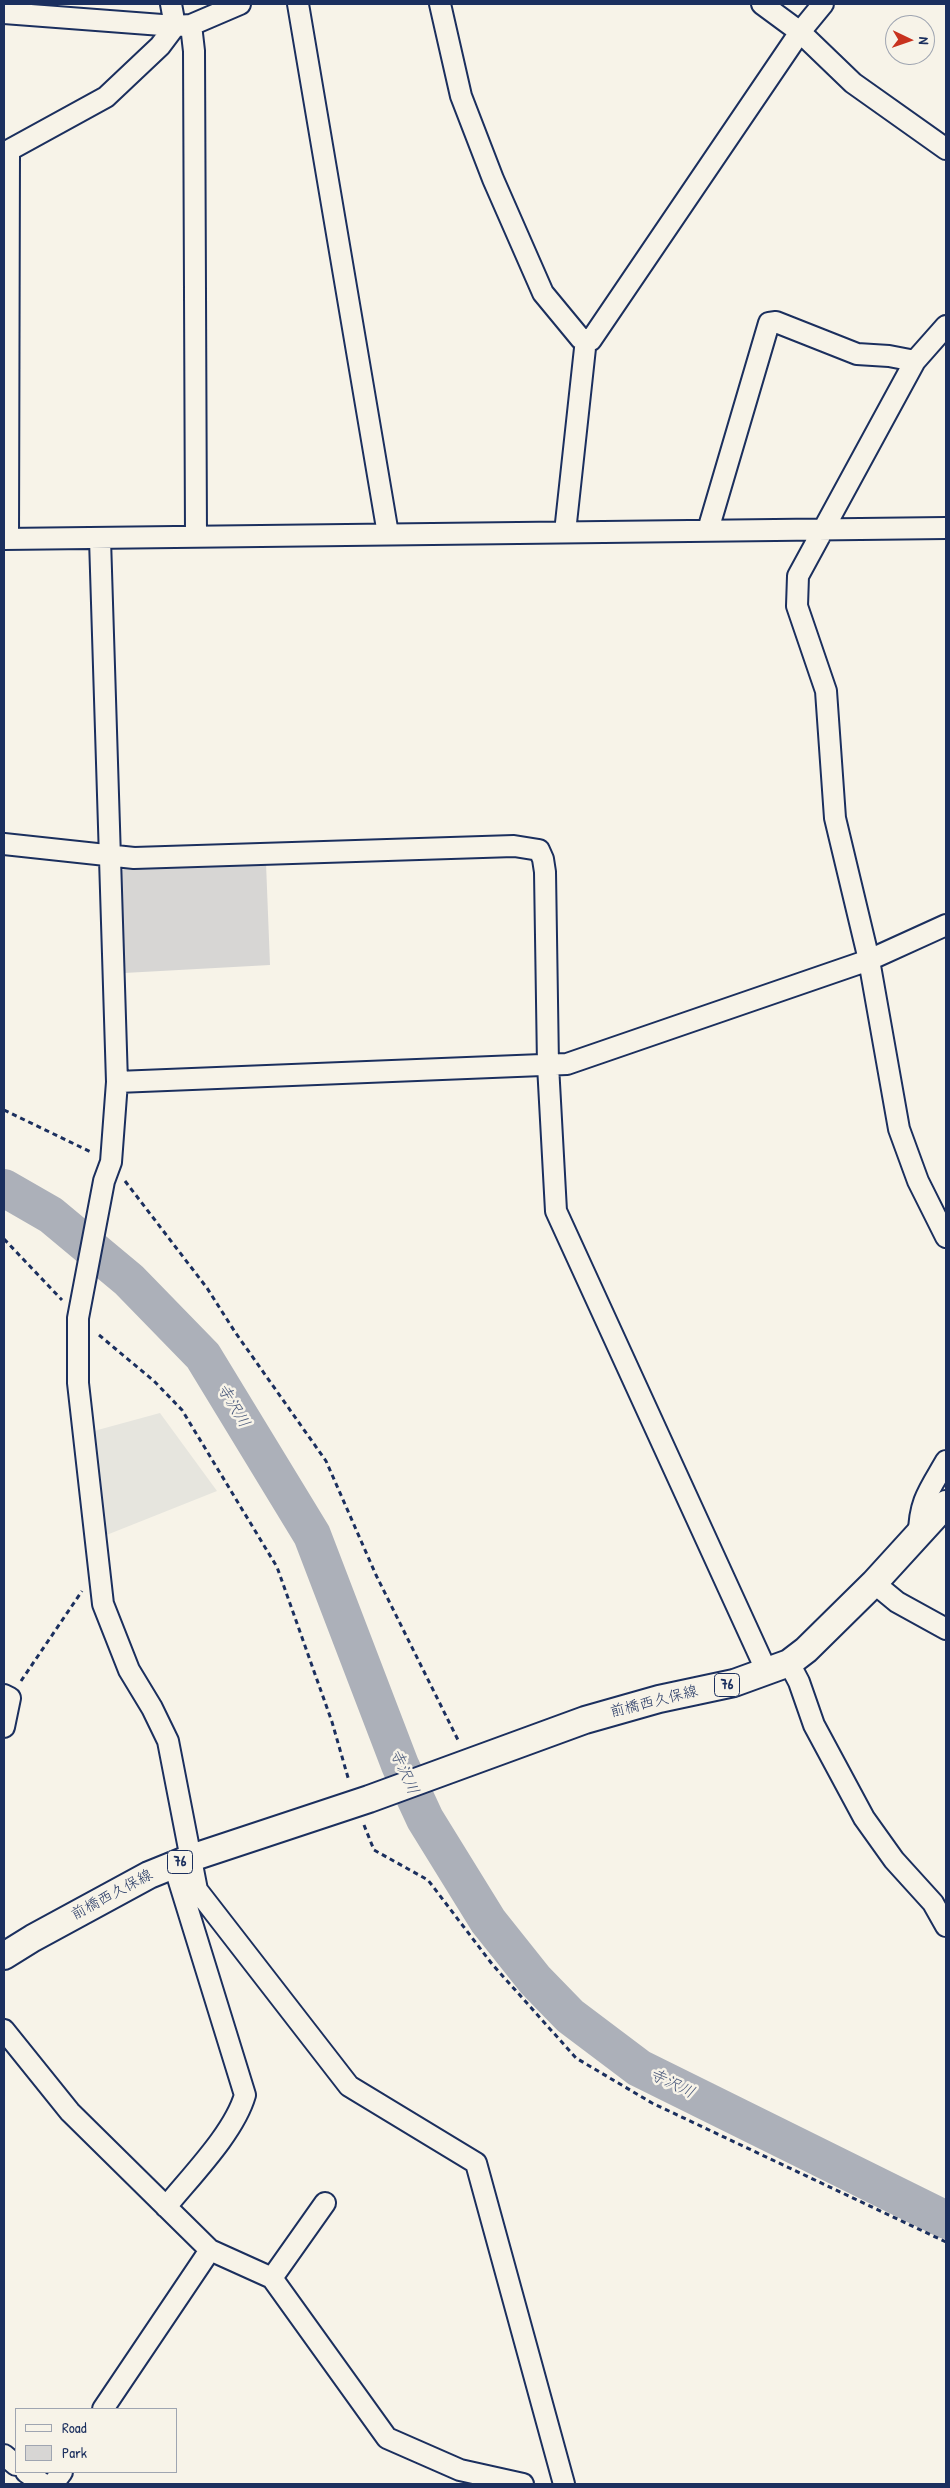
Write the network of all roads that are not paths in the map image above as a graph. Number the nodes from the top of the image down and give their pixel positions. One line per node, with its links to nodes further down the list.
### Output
1 (171, 4): 8 (street)
2 (240, 4): 8 (street)
3 (298, 4): 19 (street)
4 (440, 4): 13 (street)
5 (762, 4): 9 (street)
6 (823, 4): 9 (street)
7 (4, 13): 8 (street)
8 (183, 26): 11 (street); 20 (street)
9 (800, 32): 10 (street); 13 (street)
10 (946, 149)
11 (6, 152): 21 (street)
12 (946, 326): 14 (street)
13 (586, 339): 18 (street)
14 (915, 361): 16 (street); 17 (street)
15 (946, 528): 16 (street)
16 (825, 529): 17 (street); 26 (street)
17 (708, 530): 18 (street)
18 (565, 532): 19 (street)
19 (388, 534): 20 (street)
20 (196, 536): 22 (street)
21 (6, 539): 22 (street)
22 (100, 539): 24 (street)
23 (4, 844): 24 (street)
24 (110, 856): 27 (street); 28 (street)
25 (946, 925): 26 (street)
26 (869, 960): 27 (street); 29 (street)
27 (548, 1065): 28 (street); 35 (street)
28 (117, 1082): 38 (street)
29 (946, 1237)
30 (946, 1461): 32 (street)
31 (946, 1504): 32 (main road, 前橋西久保線 / 76)
32 (919, 1535): 33 (main road, 前橋西久保線 / 76)
33 (874, 1583): 34 (street); 35 (main road, 前橋西久保線 / 76)
34 (946, 1629)
35 (778, 1668): 38 (main road, 前橋西久保線 / 76); 39 (street)
36 (7, 1697): 37 (street)
37 (4, 1727)
38 (182, 1861): 40 (main road, 前橋西久保線 / 76); 43 (street); 54 (street)
39 (946, 1926)
40 (4, 1956)
41 (4, 2030): 43 (street)
42 (325, 2203): 45 (street)
43 (166, 2207): 44 (street)
44 (210, 2250): 45 (street); 46 (street)
45 (272, 2278): 53 (street)
46 (104, 2408)
47 (4, 2456): 48 (street)
48 (15, 2464)
49 (27, 2473): 51 (street)
50 (61, 2473): 52 (street)
51 (43, 2484)
52 (53, 2484)
53 (523, 2484)
54 (564, 2484)

